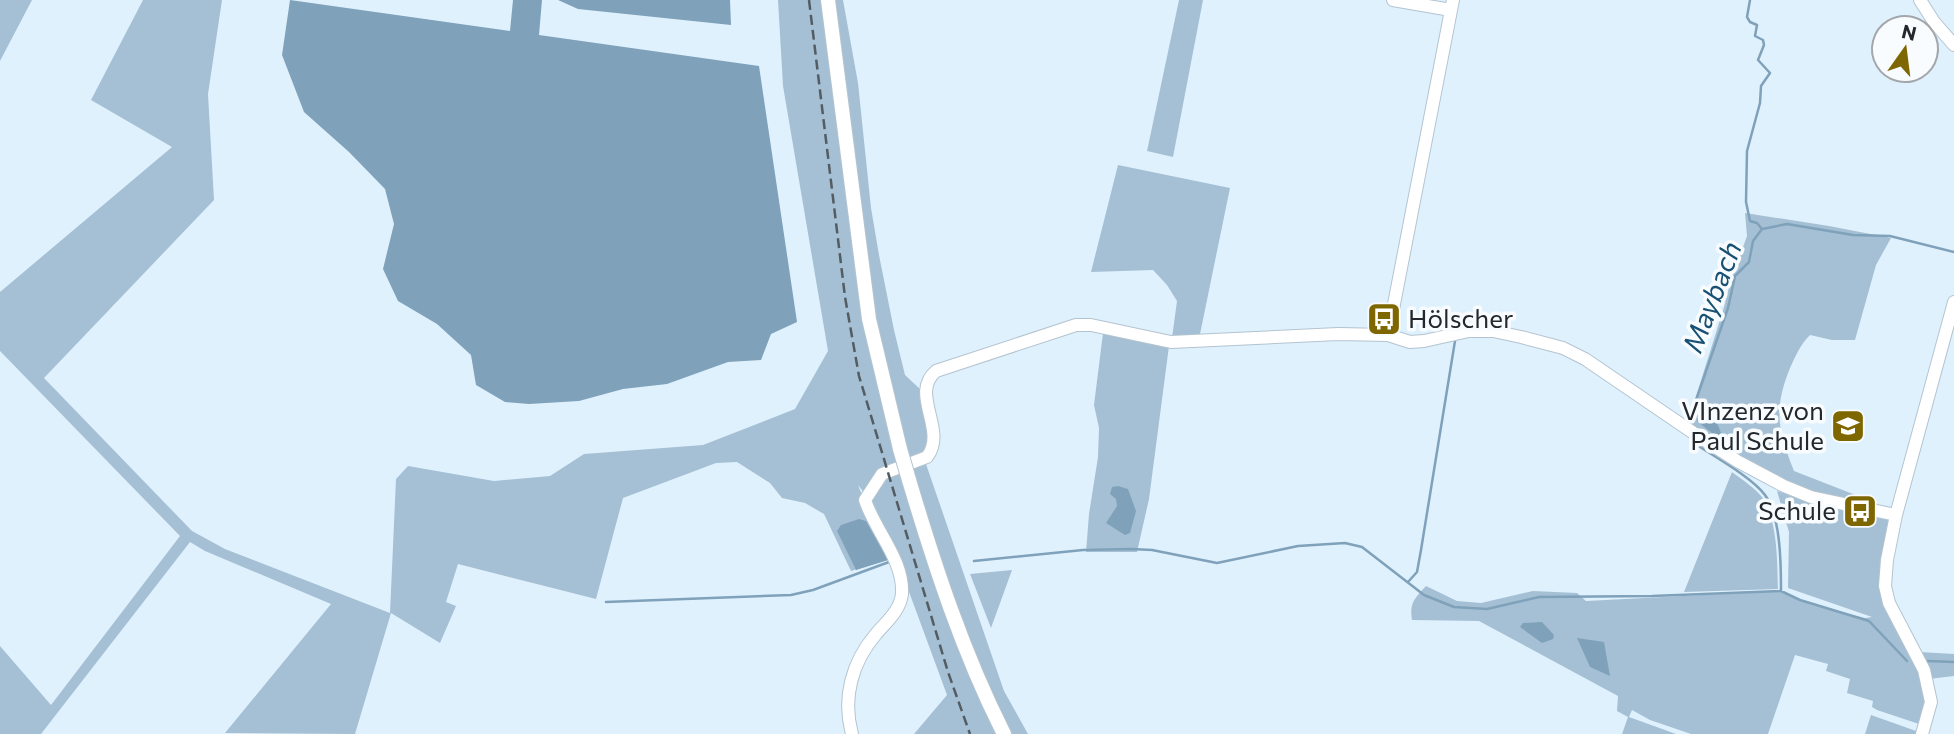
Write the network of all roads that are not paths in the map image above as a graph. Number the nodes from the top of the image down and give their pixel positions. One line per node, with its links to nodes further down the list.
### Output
1 (828, 0): 10 (main road, bridge)
2 (1393, 0): 4 (street)
3 (1920, 0): 5 (street)
4 (1452, 5): 7 (street)
5 (1954, 45)
6 (1954, 302): 8 (street)
7 (1388, 335): 8 (street); 9 (street)
8 (1896, 515): 11 (street)
9 (852, 734)
10 (1004, 734)
11 (1922, 734)

